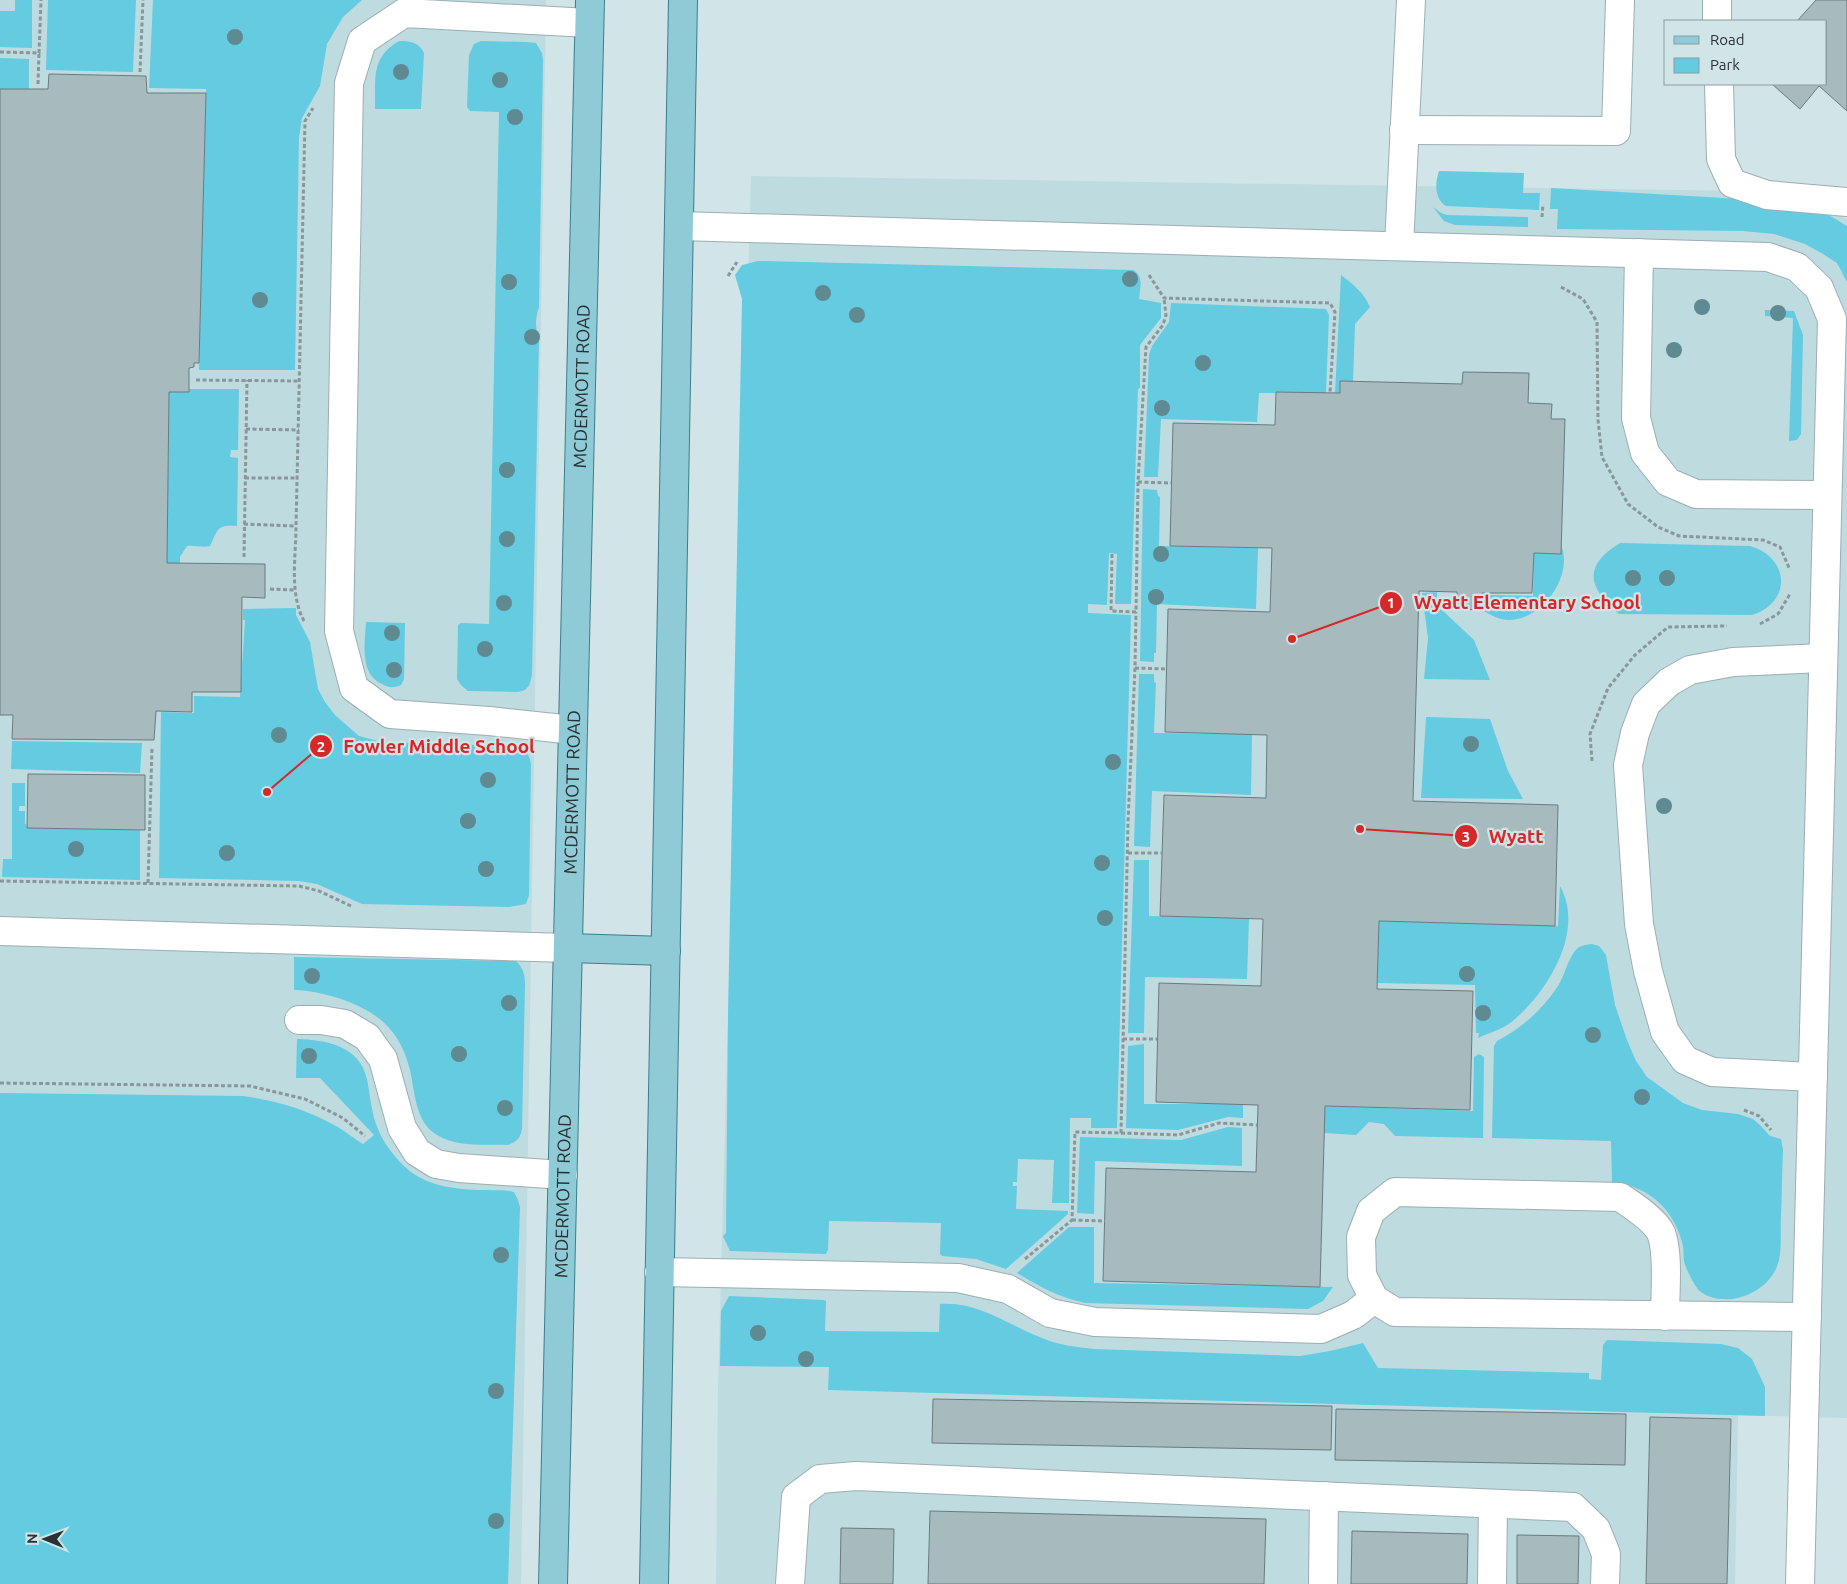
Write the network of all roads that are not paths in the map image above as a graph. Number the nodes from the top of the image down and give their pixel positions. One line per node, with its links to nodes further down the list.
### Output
1 (683, 0): 10 (main road)
2 (1411, 0): 8 (lane)
3 (1620, 0): 8 (lane)
4 (1717, 0): 6 (lane)
5 (590, 11): 15 (main road, MCDERMOTT ROAD); 15 (lane)
6 (1718, 20)
7 (1719, 85): 9 (lane)
8 (1404, 130): 11 (lane)
9 (1847, 202)
10 (679, 226): 11 (lane); 18 (main road)
11 (1398, 246): 12 (lane)
12 (1639, 253): 13 (lane); 13 (lane)
13 (1828, 495): 14 (lane)
14 (1823, 658): 20 (lane); 20 (lane)
15 (573, 730): 17 (main road, MCDERMOTT ROAD)
16 (0, 932): 17 (lane)
17 (568, 948): 18 (main road); 21 (main road, MCDERMOTT ROAD)
18 (666, 951): 22 (main road)
19 (299, 1020): 21 (lane)
20 (1813, 1077): 25 (lane)
21 (563, 1175): 28 (main road, MCDERMOTT ROAD)
22 (659, 1272): 23 (lane); 29 (main road)
23 (1374, 1299): 24 (lane); 24 (lane)
24 (1665, 1316): 25 (lane)
25 (1807, 1317): 34 (lane)
26 (1324, 1496): 27 (lane); 30 (lane); 31 (lane)
27 (1494, 1504): 32 (lane); 33 (lane)
28 (553, 1584)
29 (654, 1584)
30 (790, 1584)
31 (1323, 1584)
32 (1492, 1584)
33 (1605, 1584)
34 (1800, 1584)

